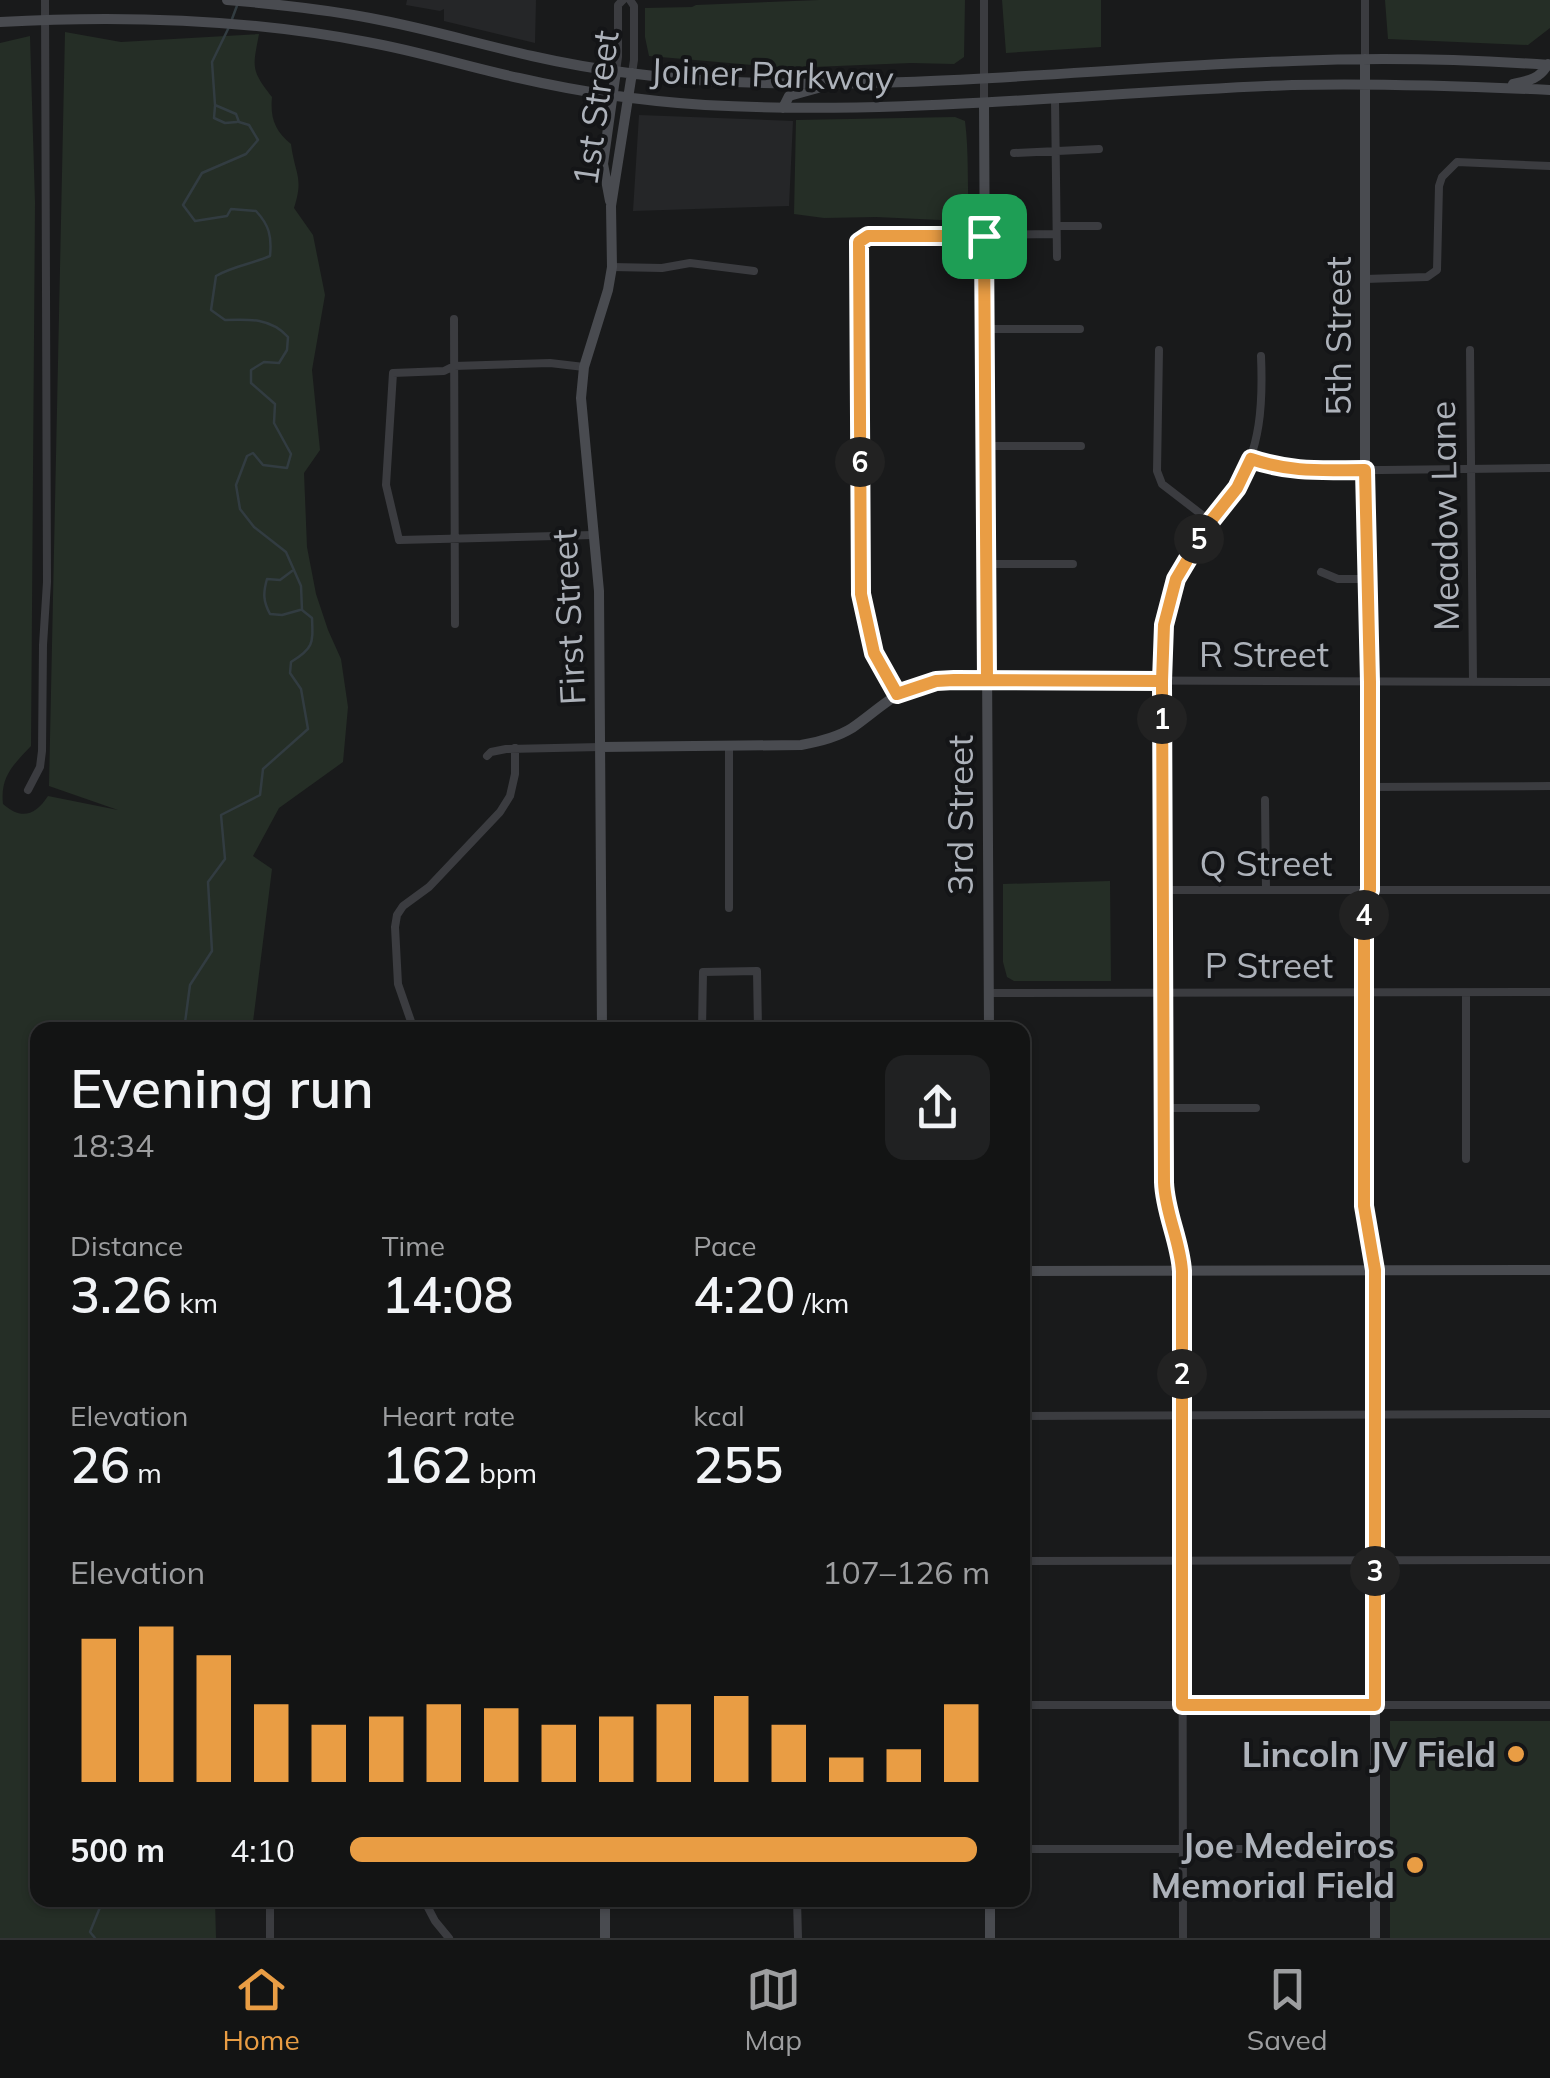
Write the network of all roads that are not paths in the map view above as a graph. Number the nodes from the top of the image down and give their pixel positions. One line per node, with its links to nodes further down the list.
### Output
1 (46, 0): 6 (street)
2 (228, 0): 11 (street, Joiner Parkway)
3 (627, 0): 11 (street, 1st Street); 12 (street, 1st Street)
4 (984, 0): 13 (street, 3rd Street)
5 (1365, 0): 8 (street, 5th Street)
6 (46, 20): 7 (street, Joiner Parkway); 19 (street, Joiner Parkway); 70 (street)
7 (0, 22)
8 (1365, 59): 9 (street, Joiner Parkway); 10 (street, Joiner Parkway); 15 (street, 5th Street)
9 (1549, 65): 16 (street)
10 (1158, 68): 13 (street, Joiner Parkway); 18 (street)
11 (616, 71): 12 (street, Joiner Parkway); 19 (street, 1st Street)
12 (632, 73): 14 (street, Joiner Parkway); 20 (street, 1st Street)
13 (984, 79): 14 (street, Joiner Parkway); 22 (street, 3rd Street)
14 (845, 83): 23 (street)
15 (1365, 84): 16 (street, Joiner Parkway); 18 (street, Joiner Parkway); 35 (street, 5th Street)
16 (1497, 88): 17 (street, Joiner Parkway)
17 (1550, 90)
18 (1156, 93): 21 (street, Joiner Parkway)
19 (612, 96): 20 (street, Joiner Parkway); 28 (street, 1st Street)
20 (627, 97): 23 (street, Joiner Parkway); 28 (street, 1st Street)
21 (1056, 100): 22 (street, Joiner Parkway); 25 (street)
22 (984, 103): 23 (street, Joiner Parkway); 31 (street, 3rd Street)
23 (783, 108)
24 (1099, 149): 25 (street)
25 (1056, 150): 26 (street); 30 (street)
26 (1014, 152)
27 (1550, 166): 35 (street)
28 (612, 206): 33 (street, First Street)
29 (1098, 226): 30 (street)
30 (1057, 230): 31 (street); 32 (street)
31 (984, 236): 37 (street, 3rd Street); 63 (street)
32 (1057, 256)
33 (612, 266): 34 (street); 43 (street, First Street)
34 (754, 270)
35 (1365, 279): 49 (street, 5th Street)
36 (454, 320): 42 (street)
37 (985, 329): 38 (street); 44 (street, 3rd Street)
38 (1080, 329)
39 (1159, 350): 50 (street)
40 (1470, 350): 48 (street, Meadow Lane)
41 (1261, 356): 46 (street)
42 (454, 366): 43 (street); 52 (street); 52 (street)
43 (584, 367): 51 (street, First Street)
44 (986, 446): 45 (street); 53 (street, 3rd Street)
45 (1081, 446)
46 (1251, 459): 49 (street); 50 (street)
47 (1550, 468): 48 (street)
48 (1471, 469): 49 (street); 61 (street, Meadow Lane)
49 (1365, 470): 56 (street, 5th Street)
50 (1210, 522): 59 (street)
51 (593, 535): 52 (street); 64 (street, First Street)
52 (454, 537): 57 (street)
53 (986, 564): 54 (street); 58 (street, 3rd Street)
54 (1073, 564)
55 (1321, 572): 56 (street)
56 (1366, 579): 60 (street, 5th Street)
57 (455, 624)
58 (987, 680): 59 (street, R Street); 63 (street, R Street); 78 (street, 3rd Street)
59 (1162, 681): 60 (street, R Street); 72 (street)
60 (1370, 682): 61 (street, R Street); 69 (street, 5th Street)
61 (1473, 682): 62 (street, R Street)
62 (1550, 682)
63 (897, 694): 65 (street, R Street)
64 (601, 746): 65 (street, R Street); 66 (street, R Street); 83 (street, First Street)
65 (729, 747): 76 (street)
66 (515, 748): 67 (street, R Street); 82 (street)
67 (486, 756)
68 (1550, 786): 69 (street)
69 (1370, 787): 74 (street, 5th Street)
70 (28, 790)
71 (1265, 800): 73 (street)
72 (1162, 890): 73 (street, Q Street); 79 (street)
73 (1266, 890): 74 (street, Q Street)
74 (1370, 890): 75 (street, Q Street); 80 (street, 5th Street)
75 (1550, 890)
76 (729, 908)
77 (1550, 992): 81 (street, P Street)
78 (988, 993): 79 (street, P Street); 86 (street, 3rd Street)
79 (1163, 993): 80 (street, P Street); 87 (street)
80 (1364, 993): 81 (street, P Street); 90 (street, 5th Street)
81 (1466, 993): 89 (street)
82 (411, 1022)
83 (602, 1022)
84 (702, 1022): 85 (street)
85 (758, 1022)
86 (989, 1022)
87 (1164, 1108): 88 (street); 93 (street)
88 (1256, 1108)
89 (1466, 1158)
90 (1375, 1270): 91 (street); 93 (street); 95 (street, 5th Street)
91 (1550, 1270)
92 (1030, 1271): 93 (street)
93 (1182, 1271): 97 (street)
94 (1550, 1414): 95 (street)
95 (1376, 1415): 97 (street); 99 (street, 5th Street)
96 (1030, 1416): 97 (street)
97 (1182, 1416): 98 (street)
98 (1182, 1560): 99 (street); 101 (street); 103 (street)
99 (1375, 1560): 100 (street); 104 (street, 5th Street)
100 (1550, 1560)
101 (1030, 1561)
102 (1030, 1705): 103 (street)
103 (1182, 1705): 104 (street); 108 (street)
104 (1375, 1705): 105 (street); 106 (street, 5th Street)
105 (1550, 1705)
106 (1375, 1848): 108 (street); 120 (street, 5th Street)
107 (1030, 1849): 108 (street)
108 (1182, 1849): 119 (street)
109 (270, 1907): 114 (street)
110 (428, 1907): 115 (street)
111 (605, 1907): 116 (street)
112 (798, 1907): 117 (street)
113 (990, 1907): 118 (street)
114 (270, 1938)
115 (449, 1938)
116 (606, 1938)
117 (798, 1938)
118 (990, 1938)
119 (1183, 1938)
120 (1375, 1938)

